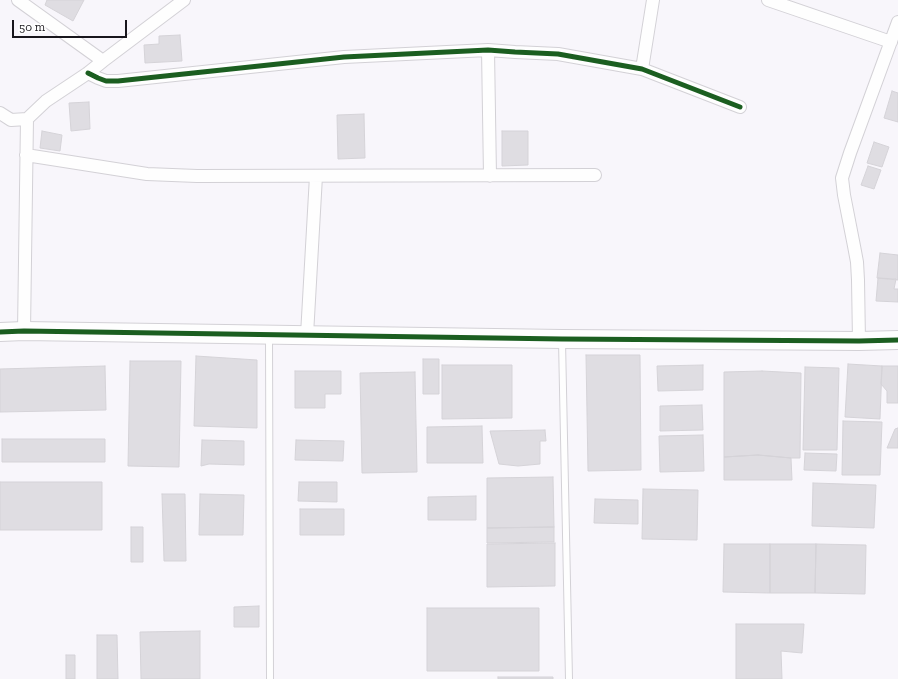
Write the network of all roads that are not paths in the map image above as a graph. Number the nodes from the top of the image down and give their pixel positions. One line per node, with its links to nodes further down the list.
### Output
1 (18, 0): 8 (street)
2 (184, 0): 8 (street)
3 (654, 0): 9 (street)
4 (768, 0): 6 (street)
5 (898, 22): 6 (street)
6 (891, 42): 24 (street)
7 (488, 50): 9 (street); 10 (street); 17 (street)
8 (103, 61): 10 (street)
9 (642, 69): 11 (street)
10 (88, 73): 13 (street)
11 (740, 107)
12 (0, 113): 13 (street)
13 (27, 119): 14 (street)
14 (26, 155): 16 (street); 18 (street)
15 (595, 175): 17 (street)
16 (316, 176): 17 (street); 21 (street)
17 (490, 176)
18 (24, 331): 19 (street); 20 (street)
19 (0, 332)
20 (269, 335): 21 (street); 25 (lane)
21 (307, 335): 22 (street)
22 (562, 339): 24 (street); 26 (lane)
23 (898, 340): 24 (street)
24 (859, 341)
25 (270, 679)
26 (570, 679)

